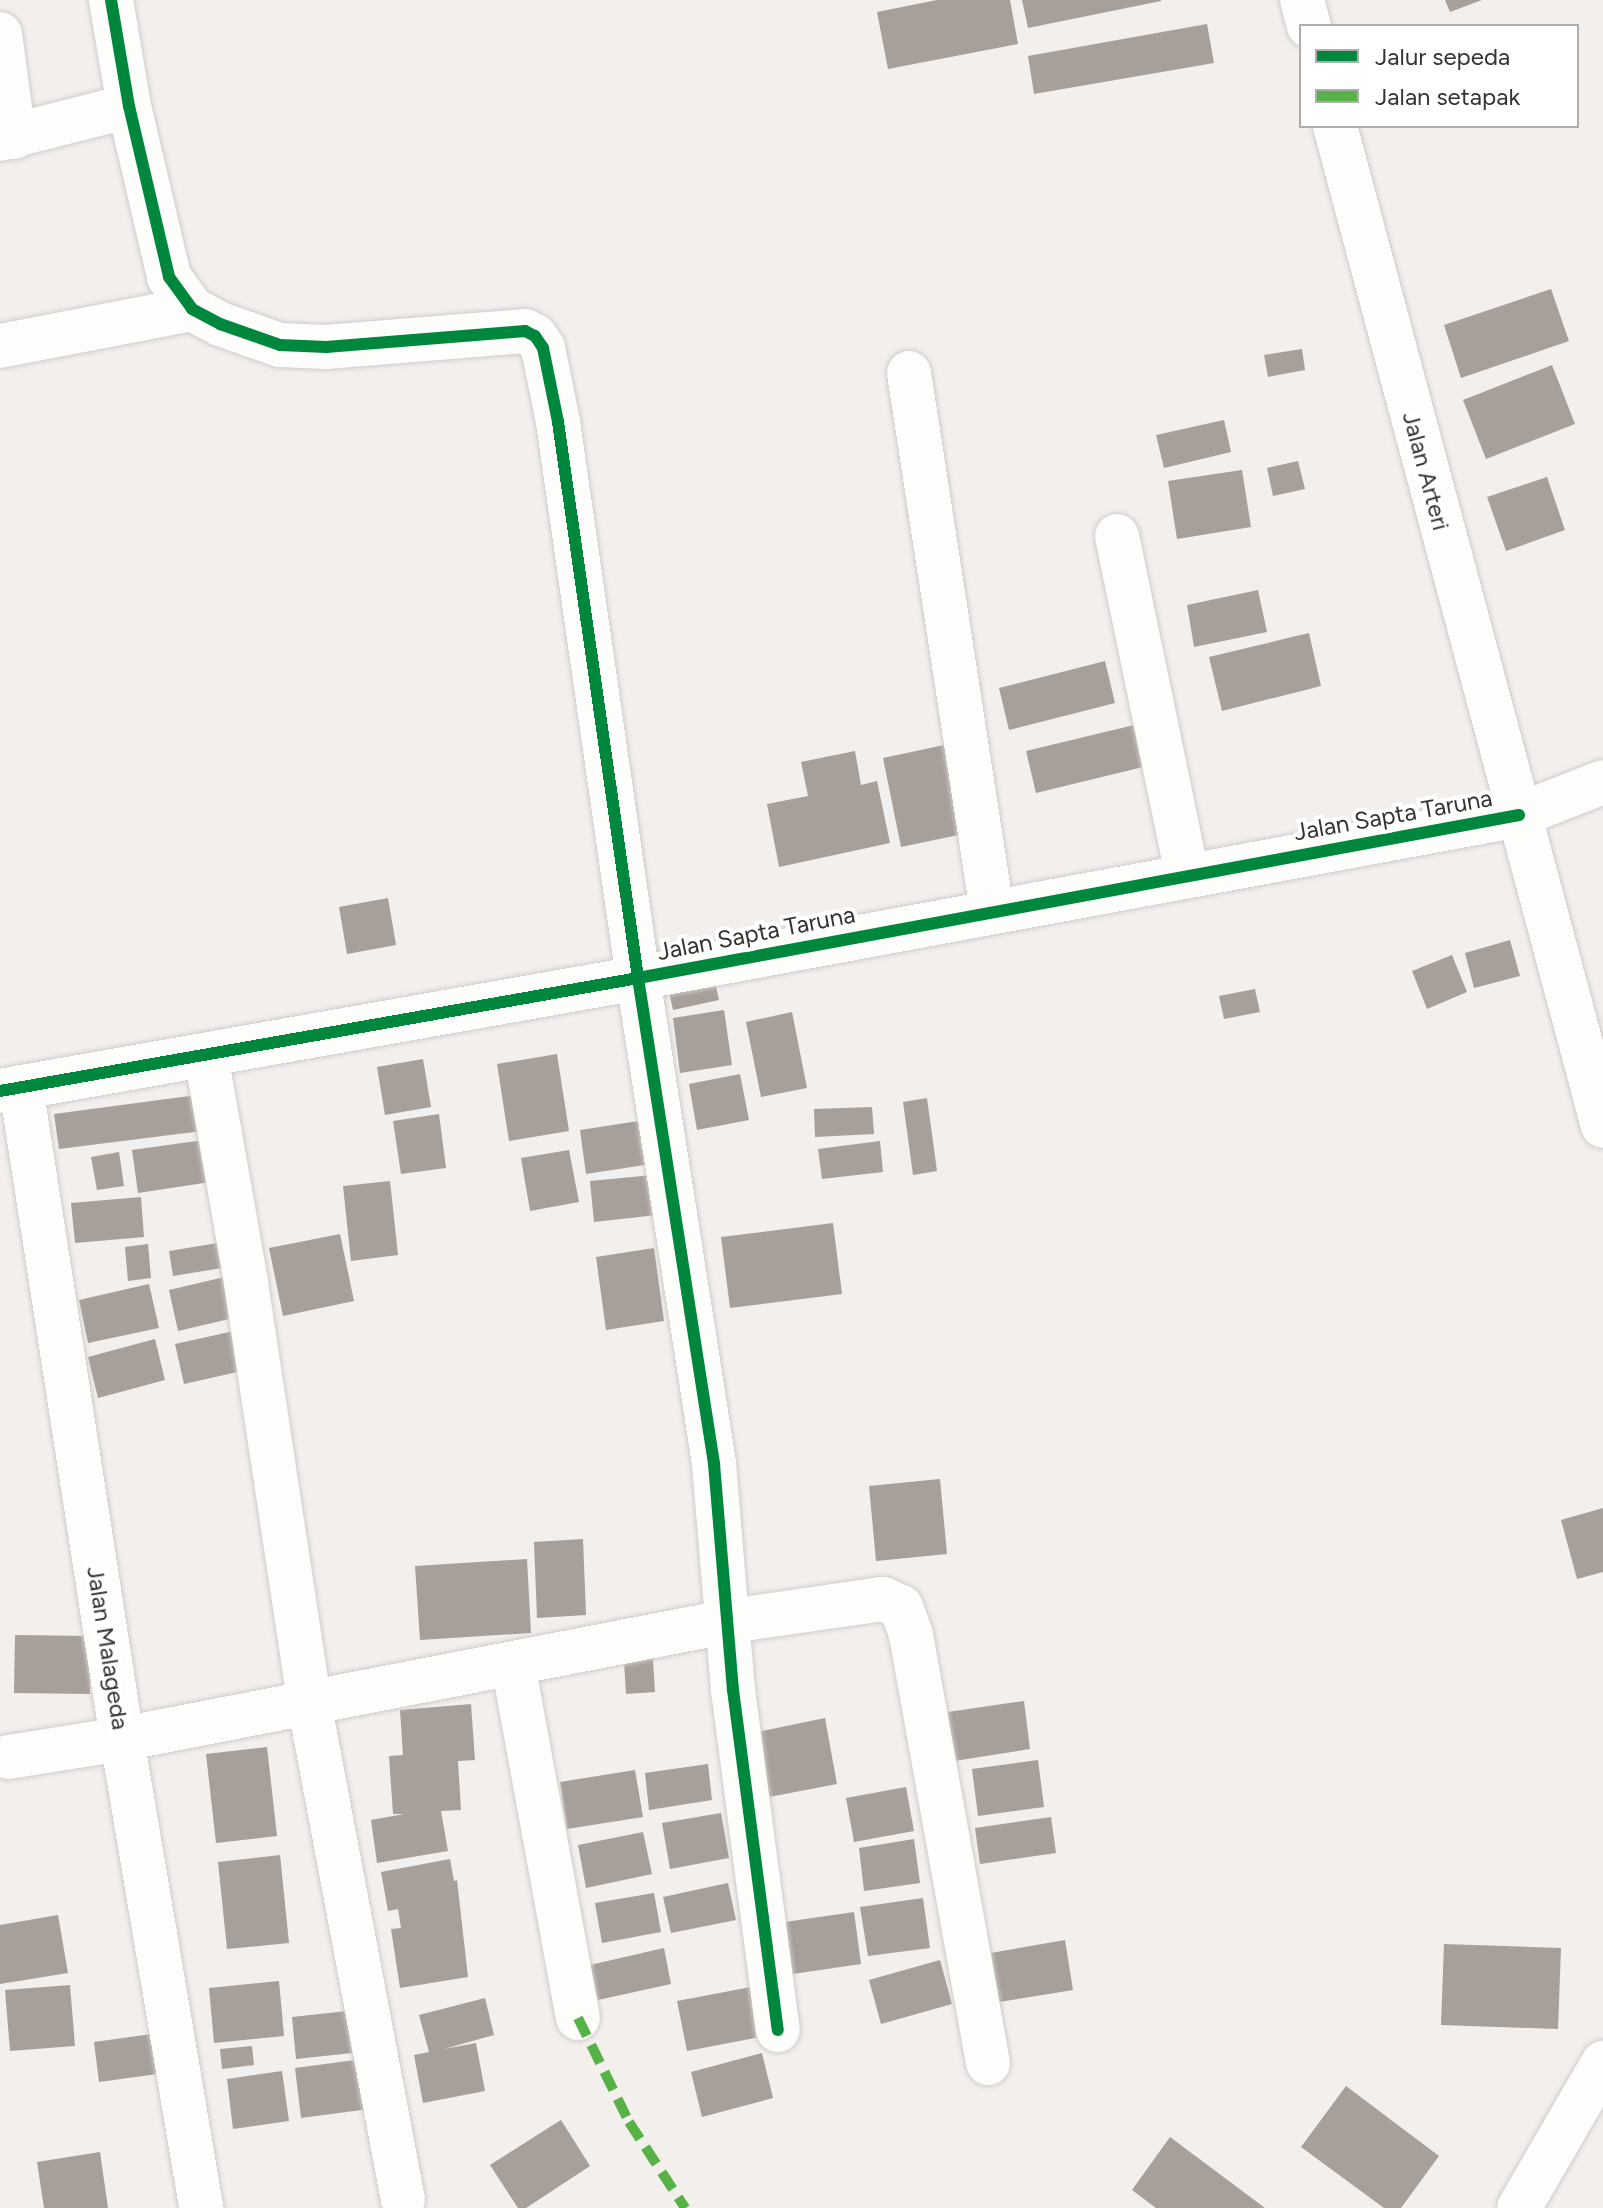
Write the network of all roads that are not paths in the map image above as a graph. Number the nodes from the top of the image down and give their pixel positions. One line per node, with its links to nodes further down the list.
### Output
1 (111, 0): 5 (street)
2 (1302, 0): 3 (street)
3 (1308, 24)
4 (0, 34): 7 (street)
5 (129, 106): 7 (street); 8 (street)
6 (1336, 128): 13 (street, Jalan Arteri)
7 (7, 138)
8 (192, 309): 9 (street); 16 (street)
9 (0, 346)
10 (909, 373): 15 (street)
11 (1117, 536): 14 (street)
12 (1603, 782): 13 (street)
13 (1519, 815): 14 (street, Jalan Sapta Taruna); 19 (street, Jalan Sapta Taruna)
14 (1187, 874): 15 (street, Jalan Sapta Taruna)
15 (992, 911): 16 (street, Jalan Sapta Taruna)
16 (638, 978): 17 (street, Jalan Sapta Taruna); 20 (street)
17 (206, 1055): 18 (street, Jalan Sapta Taruna); 22 (street)
18 (10, 1089): 23 (street, Jalan Malageda)
19 (1603, 1126)
20 (730, 1621): 21 (street); 26 (street); 27 (street)
21 (513, 1664): 22 (street); 25 (street)
22 (309, 1702): 23 (street); 29 (street)
23 (122, 1739): 24 (street); 30 (street, Jalan Malageda)
24 (8, 1757)
25 (578, 2018)
26 (778, 2030)
27 (988, 2063)
28 (1603, 2063): 31 (street)
29 (403, 2200)
30 (201, 2208)
31 (1519, 2208)

